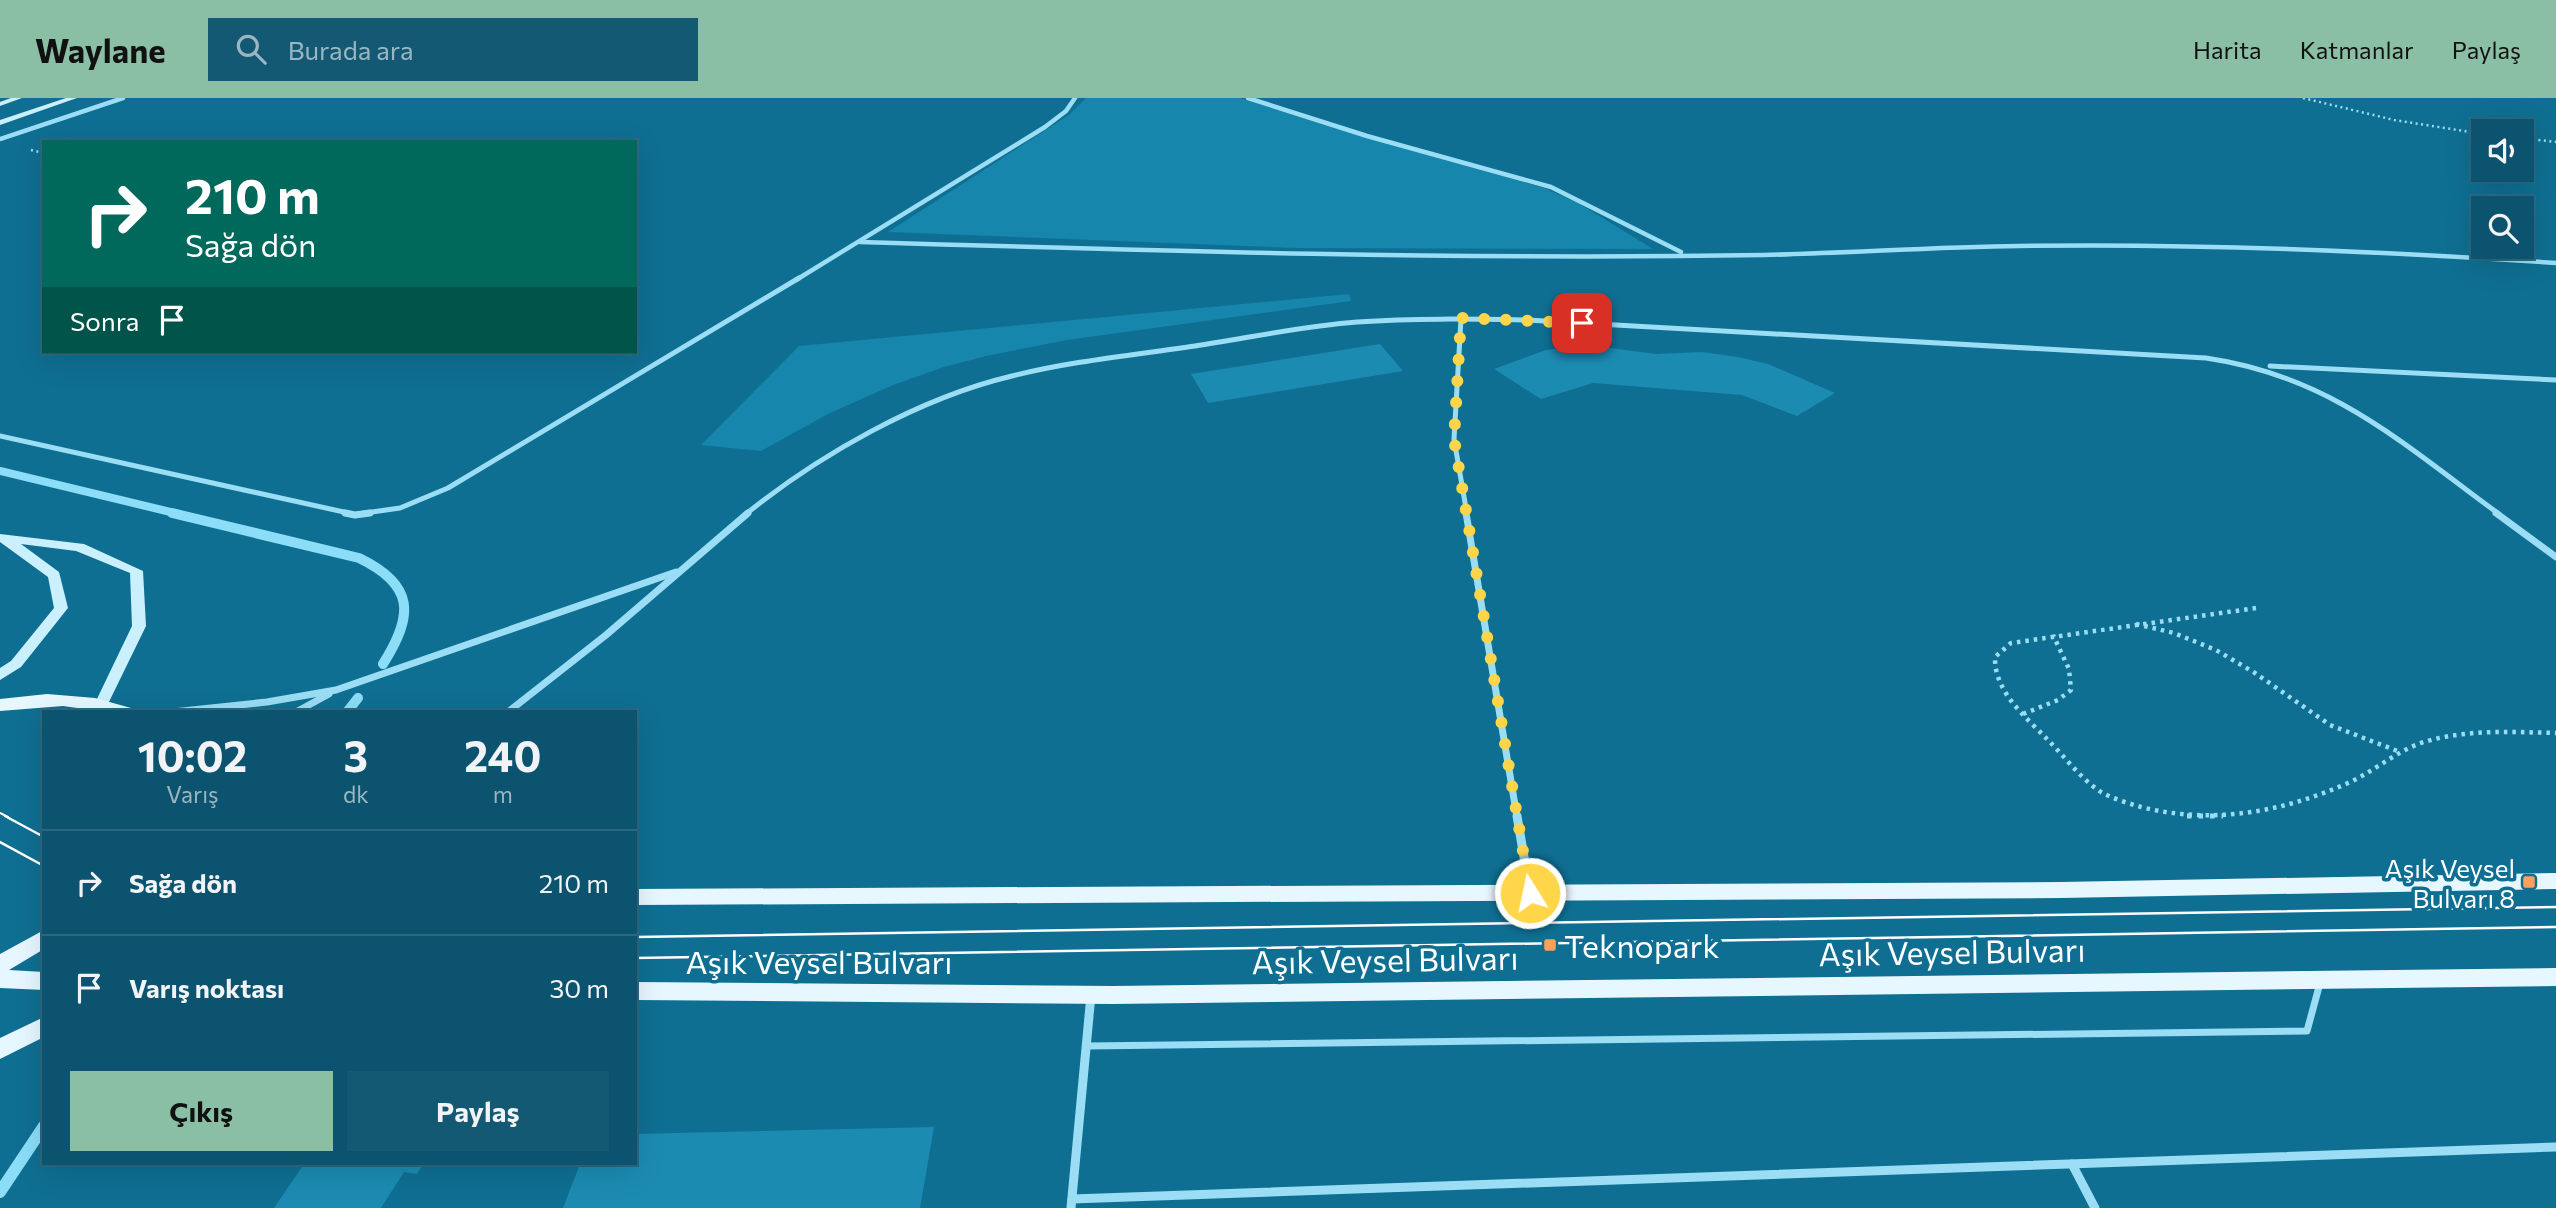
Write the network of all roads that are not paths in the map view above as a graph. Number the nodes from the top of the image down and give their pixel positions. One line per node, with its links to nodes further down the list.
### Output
1 (18, 98): 6 (street)
2 (73, 98): 7 (street)
3 (123, 98): 8 (street)
4 (1076, 98): 9 (street)
5 (1248, 98): 10 (street)
6 (0, 104)
7 (0, 123)
8 (0, 139)
9 (860, 242): 10 (street); 15 (street)
10 (1687, 255): 11 (street)
11 (2556, 263)
12 (1461, 318): 13 (street); 18 (street); 28 (street)
13 (2256, 366): 14 (street); 17 (street)
14 (2556, 380)
15 (0, 436)
16 (4, 539): 19 (street); 21 (street)
17 (2556, 557)
18 (681, 570): 20 (street); 26 (street)
19 (0, 675)
20 (336, 690): 24 (street); 25 (street)
21 (102, 703): 22 (main road); 23 (main road)
22 (0, 705)
23 (120, 710)
24 (192, 710)
25 (300, 710)
26 (511, 710)
27 (2556, 881): 28 (main road)
28 (1530, 893): 29 (main road)
29 (637, 897)
30 (42, 939): 31 (main road)
31 (0, 965)
32 (2556, 978): 34 (main road, Aşık Veysel Bulvarı)
33 (0, 979): 35 (main road)
34 (2321, 979): 37 (main road, Aşık Veysel Bulvarı); 39 (lane)
35 (42, 981)
36 (637, 991): 37 (main road, Aşık Veysel Bulvarı)
37 (1091, 995): 39 (street)
38 (42, 1027): 40 (main road)
39 (1087, 1046): 43 (street)
40 (0, 1049)
41 (2556, 1147): 42 (street)
42 (2072, 1164): 43 (street); 44 (street)
43 (1071, 1204)
44 (2095, 1208)

